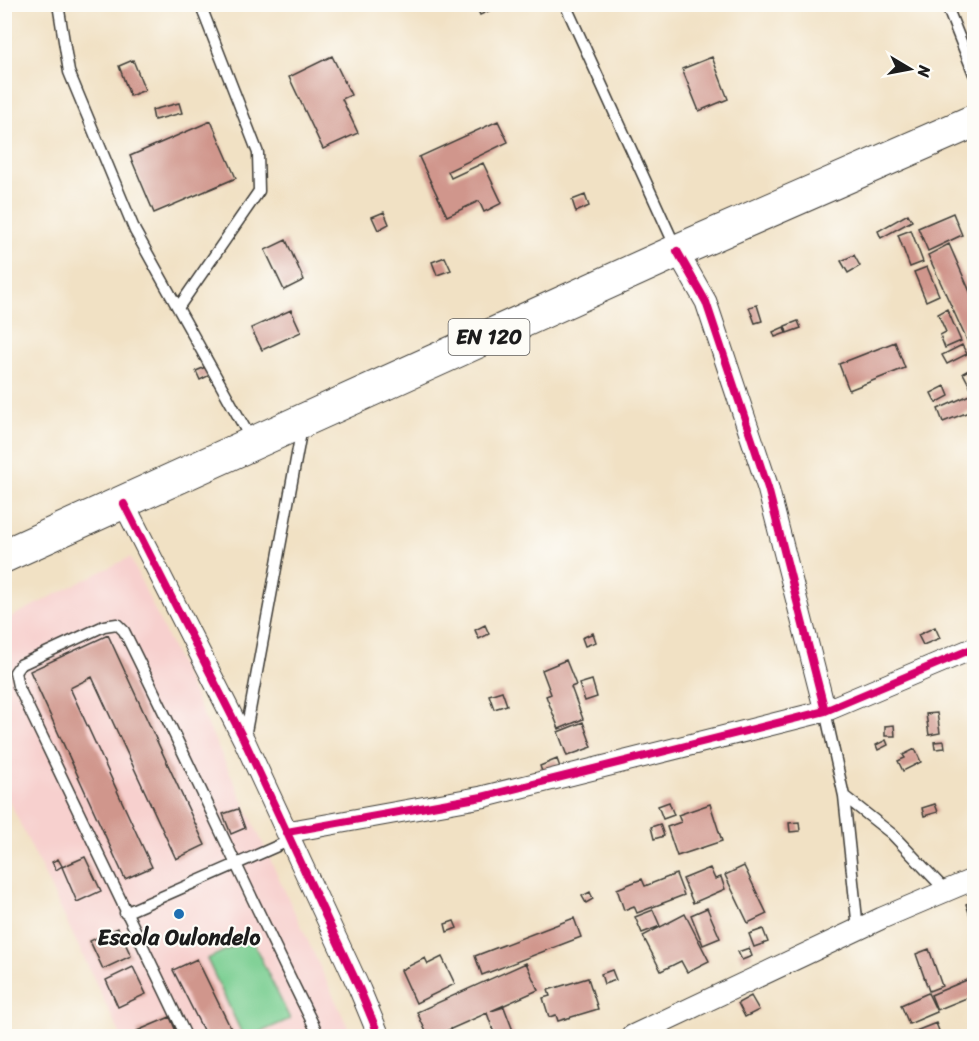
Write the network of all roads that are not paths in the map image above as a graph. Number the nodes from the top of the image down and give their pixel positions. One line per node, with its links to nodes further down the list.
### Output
1 (58, 4): 8 (lane)
2 (200, 4): 8 (lane)
3 (566, 4): 7 (lane)
4 (946, 4): 5 (lane)
5 (975, 74)
6 (975, 121): 7 (main road, EN 120)
7 (677, 251): 9 (main road, EN 120); 14 (street)
8 (178, 308): 10 (lane)
9 (303, 422): 10 (main road, EN 120); 15 (lane)
10 (254, 444): 11 (main road, EN 120)
11 (124, 504): 12 (main road, EN 120); 15 (street)
12 (4, 556)
13 (975, 648): 14 (street)
14 (825, 711): 16 (lane); 17 (street)
15 (244, 740): 17 (street)
16 (844, 796): 20 (lane); 22 (lane)
17 (289, 836): 18 (lane); 25 (street)
18 (234, 865): 21 (lane); 21 (lane); 24 (lane)
19 (975, 879): 20 (street)
20 (946, 891): 22 (street)
21 (125, 914): 23 (lane)
22 (858, 929): 26 (street)
23 (186, 1036)
24 (319, 1036)
25 (379, 1036)
26 (632, 1036)

